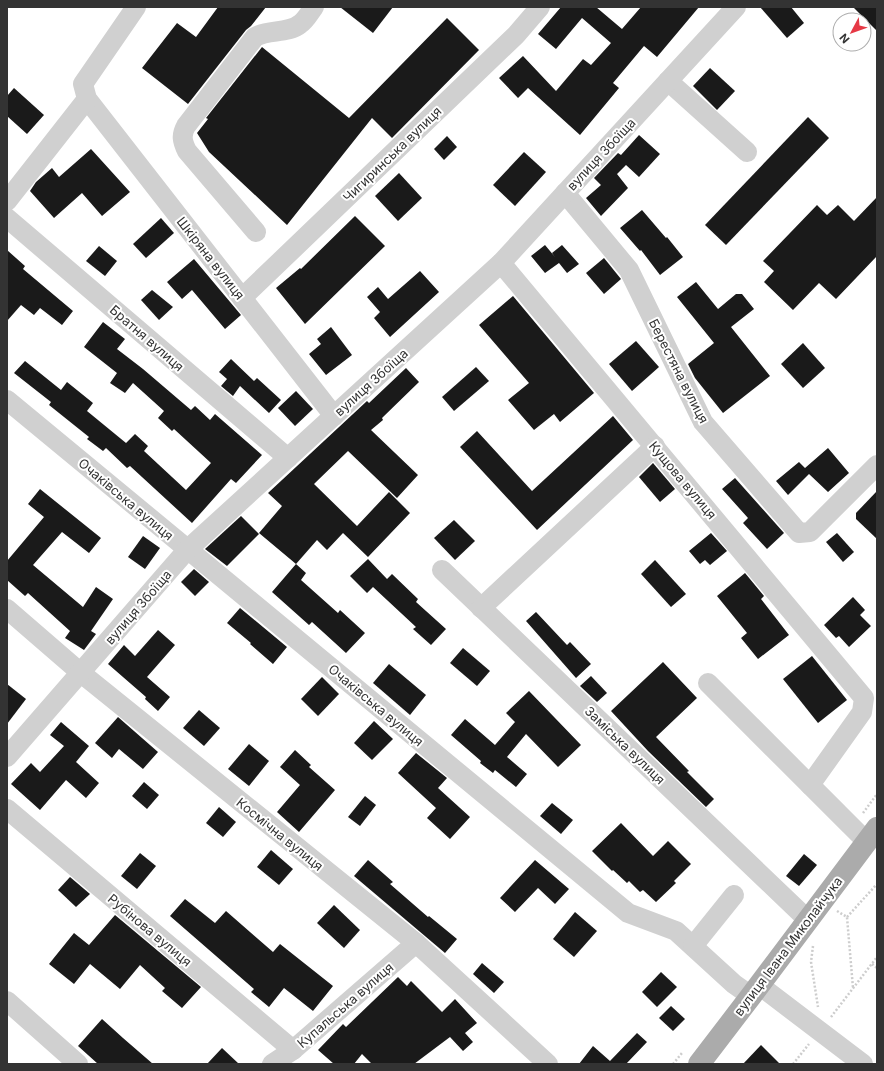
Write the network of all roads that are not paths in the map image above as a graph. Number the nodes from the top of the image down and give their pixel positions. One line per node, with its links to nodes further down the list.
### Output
1 (136, 7): 6 (street)
2 (314, 7): 11 (street)
3 (540, 7): 13 (street, Чигиринська вулиця)
4 (736, 7): 5 (street, вулиця Збоїща)
5 (668, 81): 7 (street); 8 (street, вулиця Збоїща)
6 (87, 99): 9 (street); 13 (street, Шкіряна вулиця)
7 (747, 152)
8 (565, 193): 12 (street, вулиця Збоїща); 18 (street, Берестяна вулиця)
9 (7, 201)
10 (7, 218): 17 (street, Братня вулиця)
11 (256, 232)
12 (502, 263): 15 (street, вулиця Збоїща); 16 (street, Кущова вулиця)
13 (242, 298): 15 (street, Шкіряна вулиця)
14 (7, 400): 19 (street, Очаківська вулиця)
15 (334, 416): 17 (street, вулиця Збоїща)
16 (654, 446): 21 (street); 26 (street, Кущова вулиця)
17 (288, 458): 19 (street, вулиця Збоїща)
18 (877, 465)
19 (187, 550): 23 (street, вулиця Збоїща); 32 (street, Очаківська вулиця)
20 (442, 570): 21 (street, Заміська вулиця)
21 (481, 608): 30 (street, Заміська вулиця)
22 (7, 609): 23 (street, Космічна вулиця)
23 (81, 673): 25 (street, вулиця Збоїща); 31 (street, Космічна вулиця)
24 (708, 683): 26 (street)
25 (7, 757)
26 (810, 785): 28 (street)
27 (7, 809): 35 (street, Рубінова вулиця)
28 (872, 835): 30 (main road, вулиця Івана Миколайчука)
29 (734, 895): 32 (street)
30 (808, 920): 33 (main road, вулиця Івана Миколайчука)
31 (416, 943): 35 (street, Купальська вулиця); 38 (street, Космічна вулиця)
32 (693, 946): 33 (street, Очаківська вулиця)
33 (755, 991): 39 (main road, вулиця Івана Миколайчука); 40 (street, Очаківська вулиця)
34 (7, 1001): 36 (street)
35 (293, 1050): 37 (street, Купальська вулиця)
36 (78, 1064)
37 (272, 1064)
38 (548, 1064)
39 (699, 1064)
40 (864, 1064)

